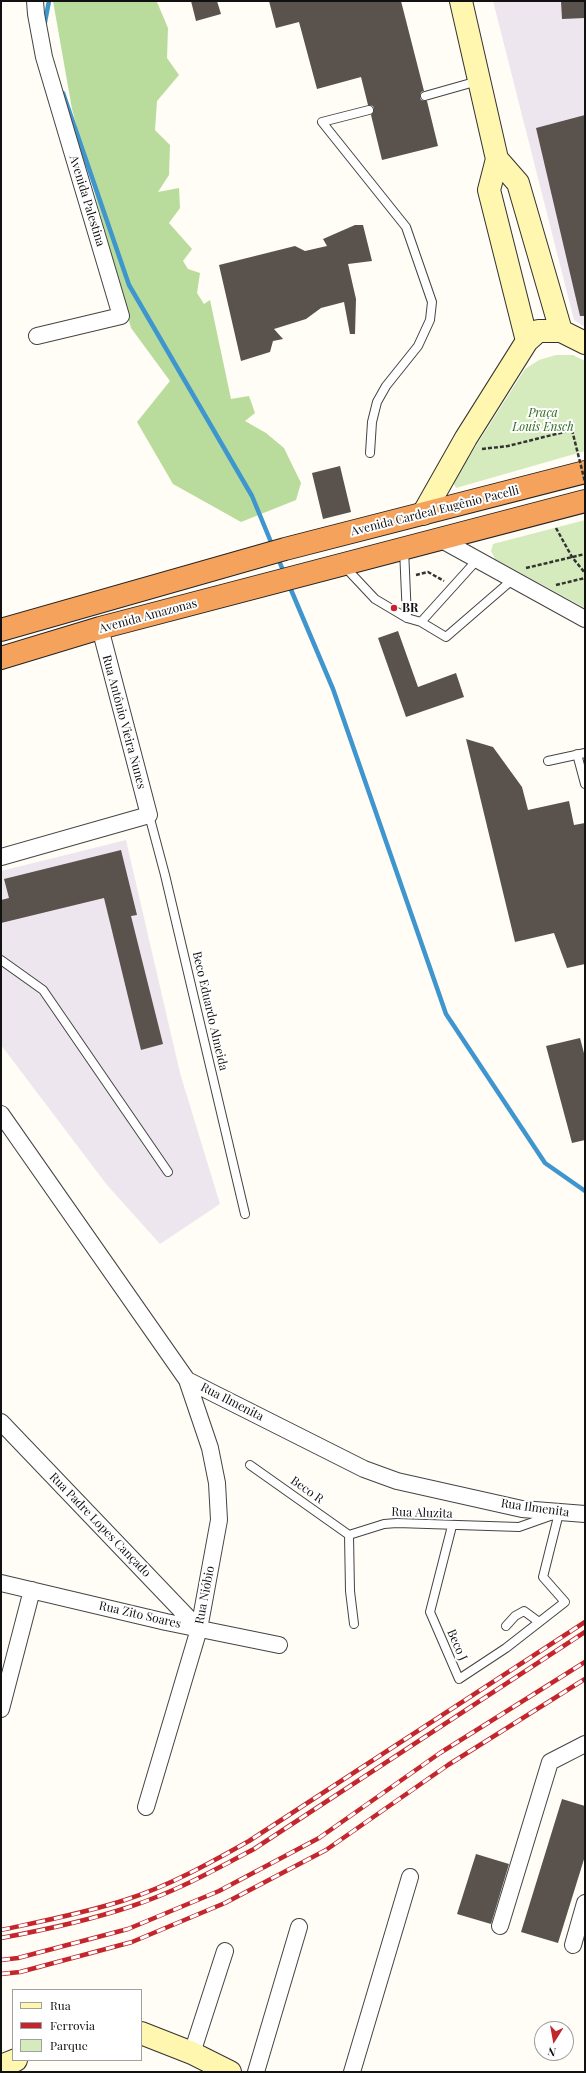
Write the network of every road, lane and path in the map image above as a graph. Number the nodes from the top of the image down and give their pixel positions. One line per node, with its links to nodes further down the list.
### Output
1 (35, 1): 8 (street, Avenida Palestina)
2 (461, 1): 3 (street)
3 (479, 80): 4 (lane); 6 (street)
4 (425, 96)
5 (369, 110): 12 (lane)
6 (497, 159): 7 (street); 9 (street)
7 (562, 331): 9 (street); 10 (street)
8 (37, 336)
9 (527, 341): 17 (street)
10 (584, 341)
11 (508, 446): 14 (path, bridge)
12 (370, 453)
13 (585, 472): 17 (highway, Avenida Cardeal Eugênio Pacelli)
14 (585, 482)
15 (585, 501): 16 (highway)
16 (548, 512): 18 (highway); 21 (path)
17 (423, 514): 32 (highway, Avenida Cardeal Eugênio Pacelli)
18 (440, 539): 19 (highway); 22 (street)
19 (404, 549): 23 (highway); 26 (lane)
20 (585, 554): 21 (path)
21 (572, 557): 24 (path); 25 (path)
22 (477, 560): 25 (street); 27 (lane)
23 (343, 566): 28 (lane); 31 (highway, Avenida Amazonas)
24 (585, 573)
25 (507, 577): 29 (street); 30 (lane)
26 (406, 578): 27 (path); 28 (lane)
27 (453, 587): 30 (lane)
28 (407, 618): 30 (lane)
29 (585, 619)
30 (421, 622)
31 (100, 628): 33 (highway, Avenida Amazonas); 37 (street, Rua Antônio Vieira Nunes)
32 (1, 630)
33 (1, 658)
34 (581, 754): 35 (lane); 36 (lane)
35 (548, 761)
36 (585, 784)
37 (149, 815): 38 (street); 42 (lane, Beco Eduardo Almeida)
38 (1, 857)
39 (1, 960): 41 (lane)
40 (1, 1114): 43 (street, Rua Ilmenita)
41 (168, 1172)
42 (245, 1214)
43 (187, 1380): 46 (street, Rua Ilmenita); 55 (street, Rua Nióbio)
44 (1, 1422): 55 (street, Rua Padre Lopes Cançado)
45 (250, 1465): 49 (lane, Beco R)
46 (560, 1513): 47 (street, Rua Ilmenita); 48 (lane, Rua Aluzita); 52 (lane)
47 (585, 1514)
48 (452, 1526): 49 (lane, Rua Aluzita); 52 (lane, Beco J)
49 (349, 1535): 53 (lane)
50 (1, 1583): 51 (street, Rua Zito Soares)
51 (32, 1590): 55 (street, Rua Zito Soares); 57 (street)
52 (539, 1622): 54 (lane)
53 (354, 1624)
54 (506, 1626)
55 (199, 1629): 56 (street, Rua Zito Soares); 59 (street, Rua Nióbio)
56 (280, 1645)
57 (1, 1709)
58 (585, 1744): 62 (street)
59 (146, 1807)
60 (410, 1878): 72 (street)
61 (585, 1903): 64 (street)
62 (500, 1926)
63 (299, 1927): 71 (street)
64 (572, 1945)
65 (225, 1952): 67 (street)
66 (142, 2033): 67 (street)
67 (192, 2053): 70 (street)
68 (14, 2061): 69 (street)
69 (1, 2066)
70 (230, 2072)
71 (256, 2072)
72 (352, 2072)

